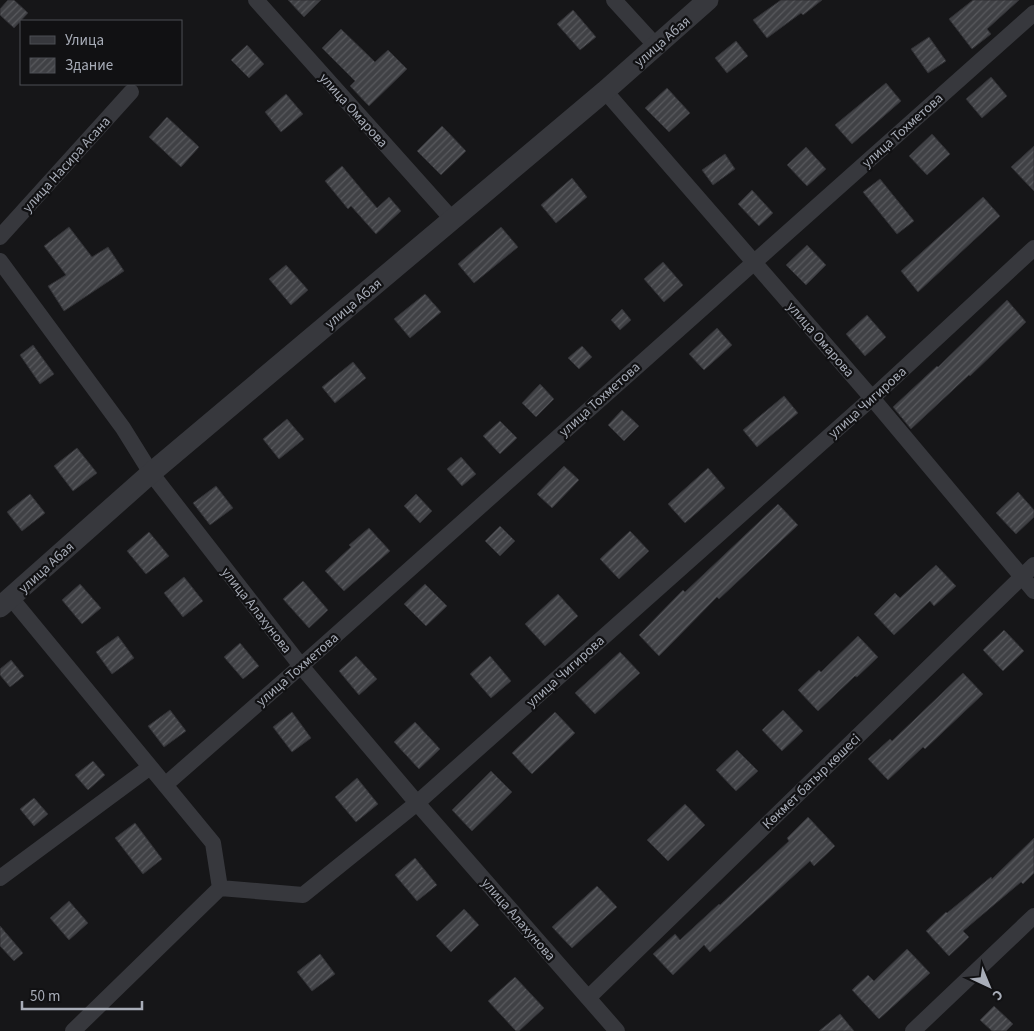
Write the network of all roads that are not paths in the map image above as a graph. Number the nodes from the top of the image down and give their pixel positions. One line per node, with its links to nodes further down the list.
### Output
1 (256, 0): 8 (street, улица Омарова)
2 (614, 0): 5 (street)
3 (708, 0): 5 (street, улица Абая)
4 (1034, 13): 12 (street, улица Тохметова)
5 (656, 46): 6 (street, улица Абая)
6 (605, 91): 8 (street, улица Абая); 12 (street, улица Омарова)
7 (131, 92): 9 (street, улица Насира Асана)
8 (452, 219): 14 (street, улица Абая)
9 (0, 236)
10 (1034, 248): 13 (street, улица Чигирова)
11 (0, 261): 14 (street, улица Алахунова)
12 (754, 261): 13 (street, улица Омарова); 19 (street, улица Тохметова)
13 (872, 398): 16 (street, улица Омарова); 22 (street, улица Чигирова)
14 (151, 473): 18 (street, улица Абая); 19 (street, улица Алахунова)
15 (1034, 565): 16 (street, Көкмет батыр көшесі)
16 (1022, 576): 17 (street, улица Омарова); 26 (street, Көкмет батыр көшесі)
17 (1034, 591)
18 (5, 603): 20 (street)
19 (301, 666): 21 (street, улица Тохметова); 22 (street, улица Алахунова)
20 (150, 768): 21 (street); 23 (street)
21 (165, 785): 24 (street)
22 (417, 803): 24 (street, улица Чигирова); 26 (street, улица Алахунова)
23 (0, 878)
24 (220, 888): 27 (street)
25 (1034, 916): 29 (street)
26 (588, 998): 28 (street, улица Алахунова)
27 (73, 1031)
28 (617, 1031)
29 (913, 1031)

